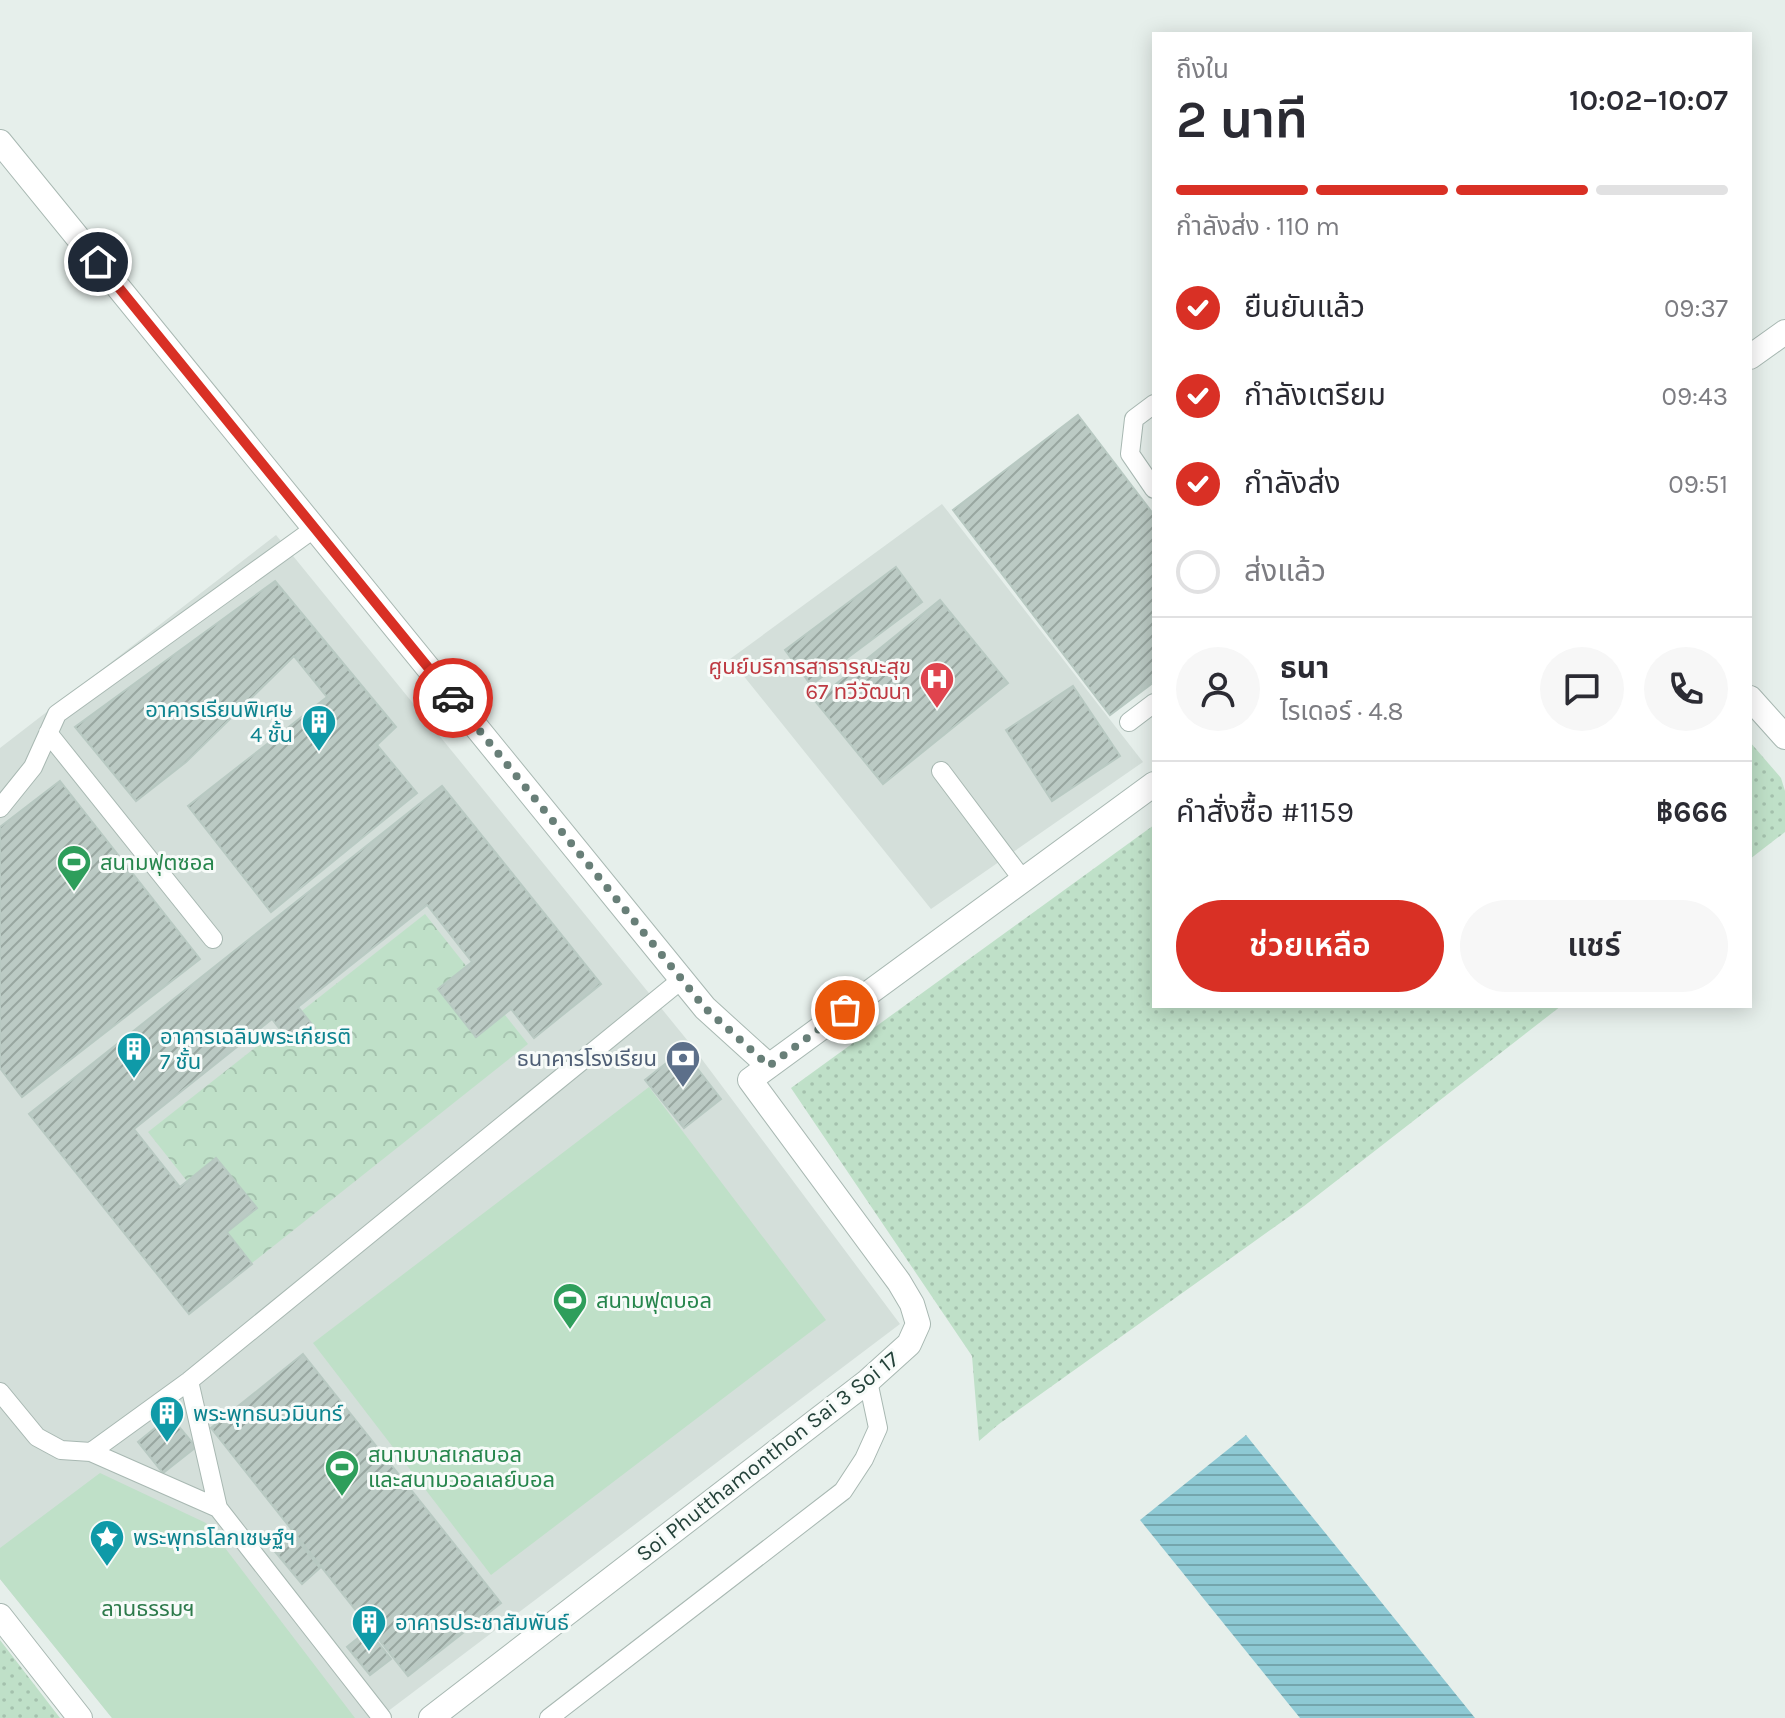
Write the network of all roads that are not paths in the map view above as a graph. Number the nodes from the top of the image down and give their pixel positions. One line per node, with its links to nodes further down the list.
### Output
1 (0, 142): 6 (street)
2 (1785, 332): 3 (street)
3 (1752, 356)
4 (1152, 406): 5 (lane)
5 (1152, 486)
6 (315, 528): 10 (lane); 17 (street)
7 (1752, 700): 11 (street)
8 (1152, 705): 9 (lane)
9 (1129, 722)
10 (48, 733): 14 (lane); 16 (lane)
11 (1785, 737)
12 (941, 771): 15 (lane)
13 (1152, 785): 15 (street)
14 (0, 808)
15 (1023, 880): 18 (street)
16 (213, 939)
17 (681, 980): 18 (street); 19 (lane)
18 (769, 1066): 20 (street, Soi Phutthamonthon Sai 3 Soi 17)
19 (189, 1381): 22 (lane); 23 (lane)
20 (868, 1381): 27 (street, Soi Phutthamonthon Sai 3 Soi 17); 28 (lane)
21 (0, 1392): 22 (lane)
22 (91, 1452): 23 (lane)
23 (218, 1508): 26 (lane)
24 (0, 1616): 25 (street)
25 (80, 1718)
26 (382, 1718)
27 (431, 1718)
28 (549, 1718)

